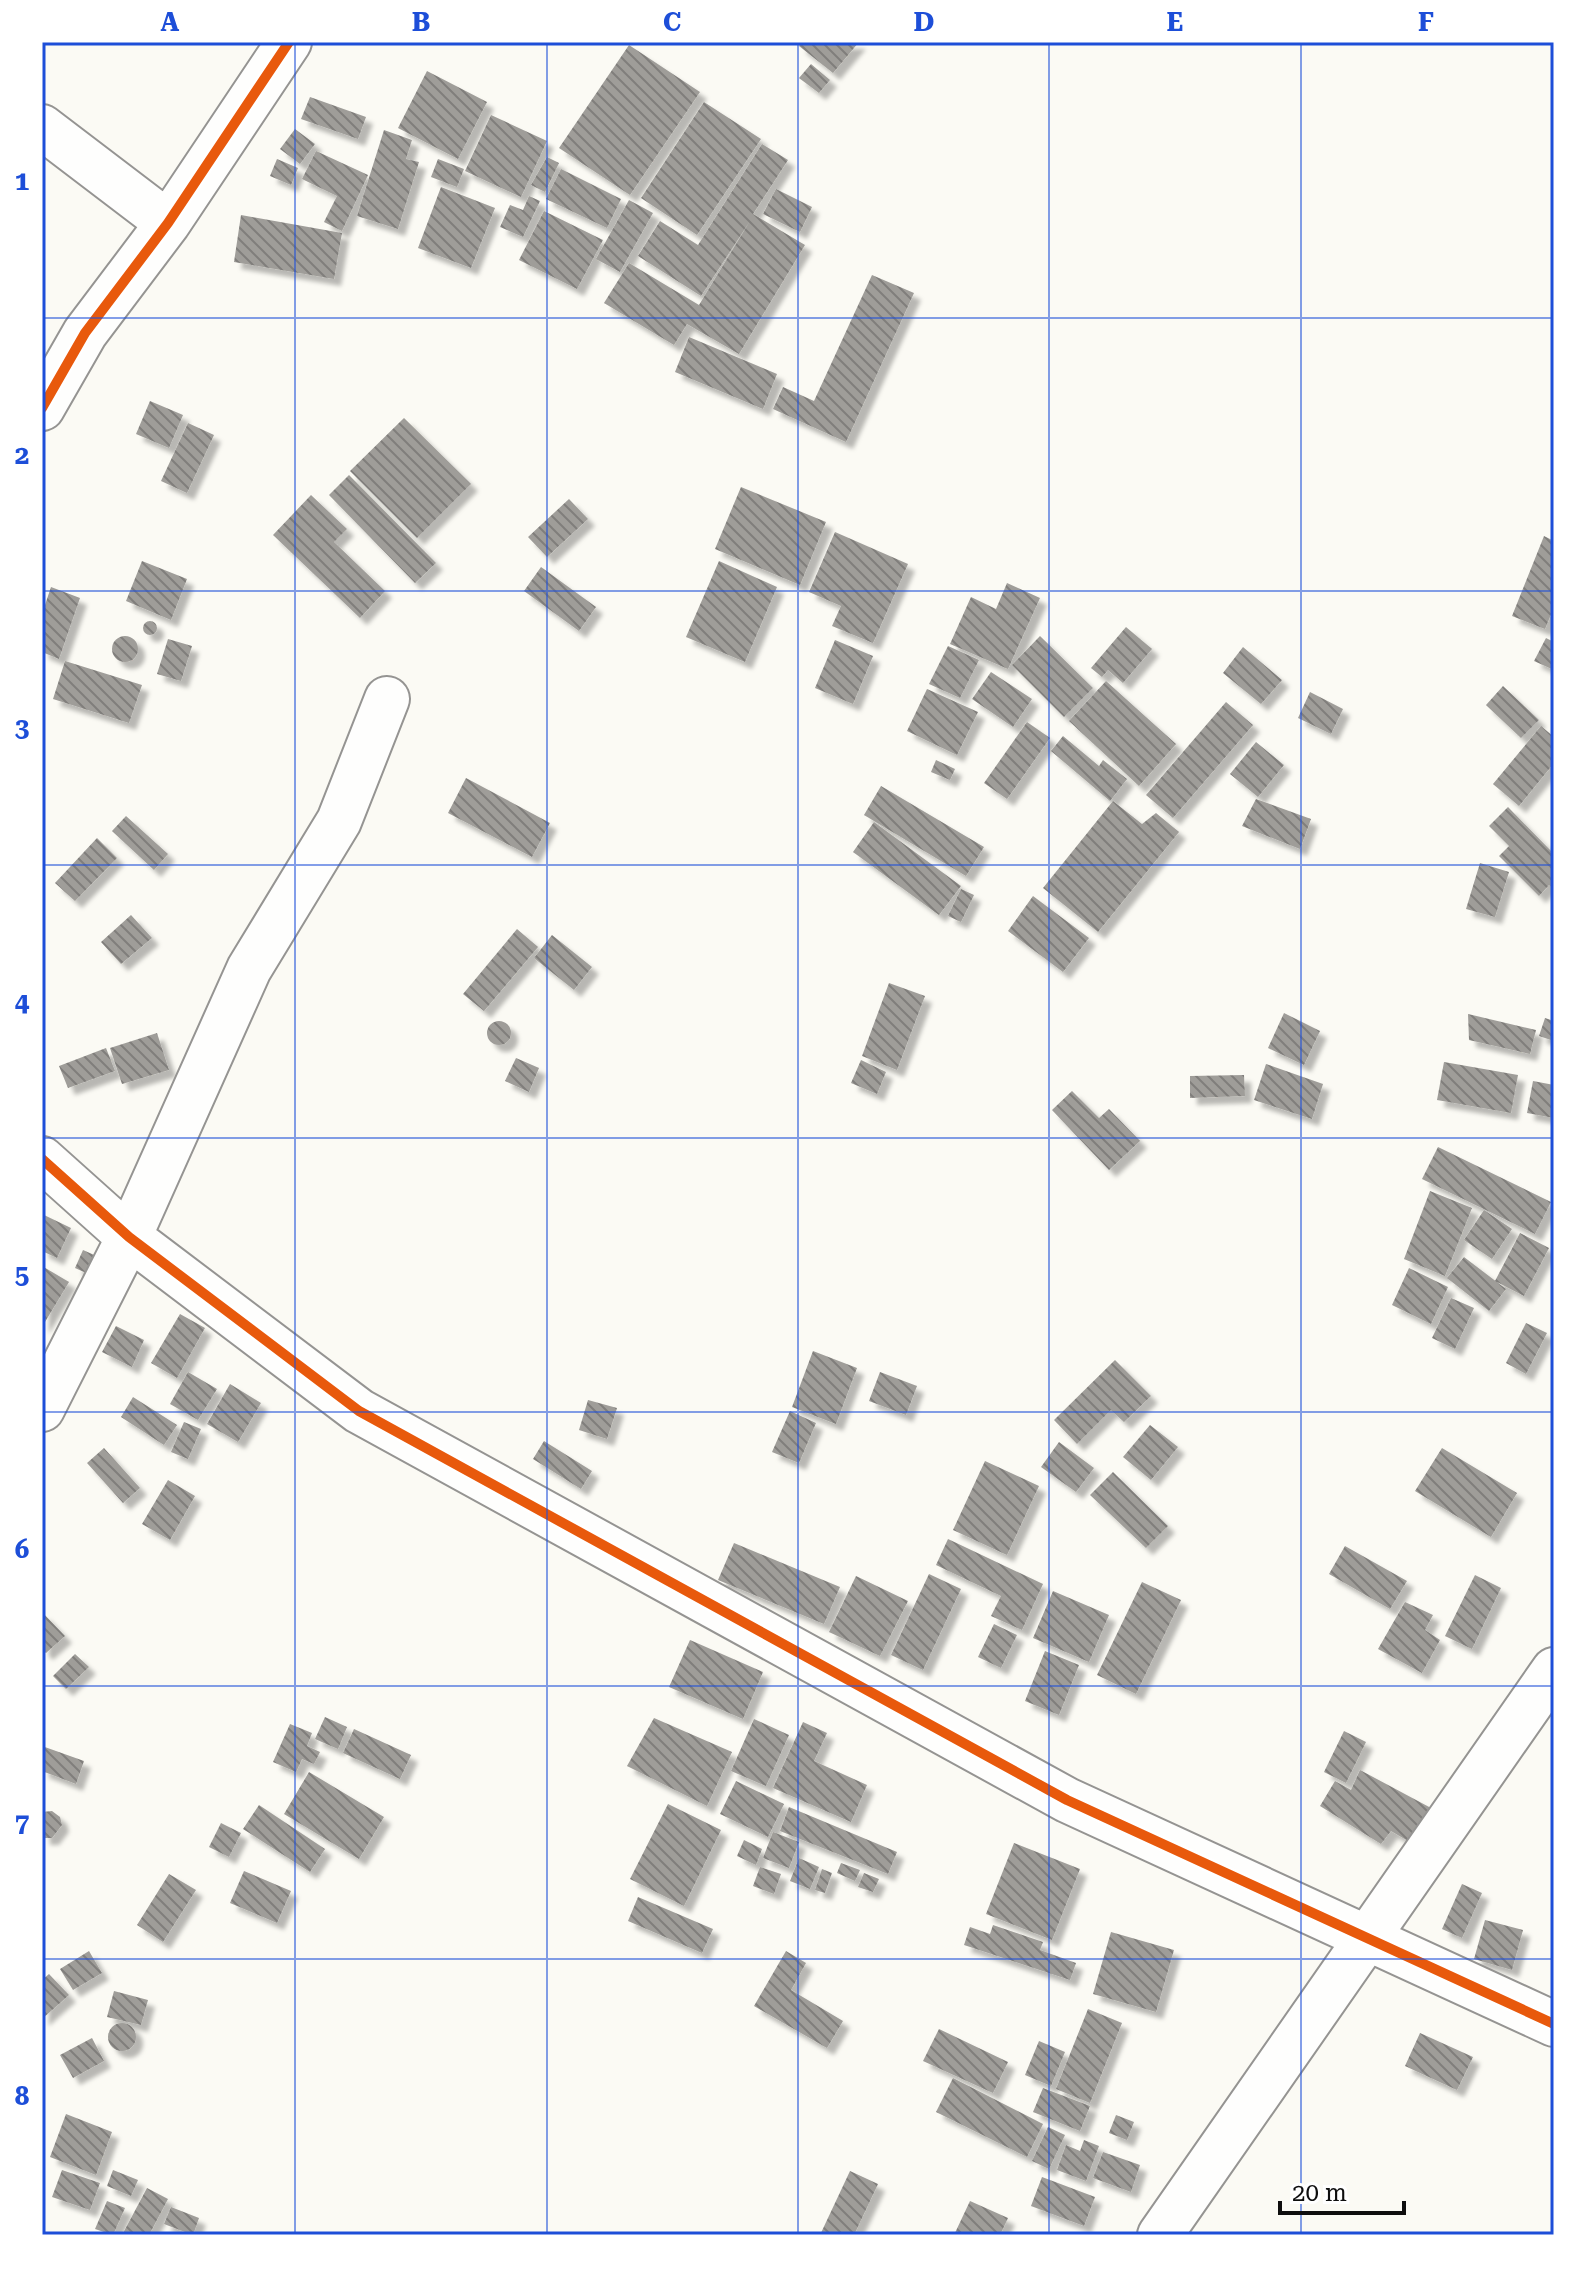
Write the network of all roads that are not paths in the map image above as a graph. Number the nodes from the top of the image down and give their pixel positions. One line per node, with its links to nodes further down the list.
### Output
1 (289, 42): 3 (street)
2 (42, 127): 3 (street)
3 (168, 223): 4 (street)
4 (42, 408)
5 (387, 699): 7 (street)
6 (42, 1159): 7 (street)
7 (129, 1237): 8 (street); 10 (street)
8 (42, 1409)
9 (1554, 1670): 10 (street)
10 (1370, 1938): 11 (street); 12 (street)
11 (1554, 2024)
12 (1160, 2235)

